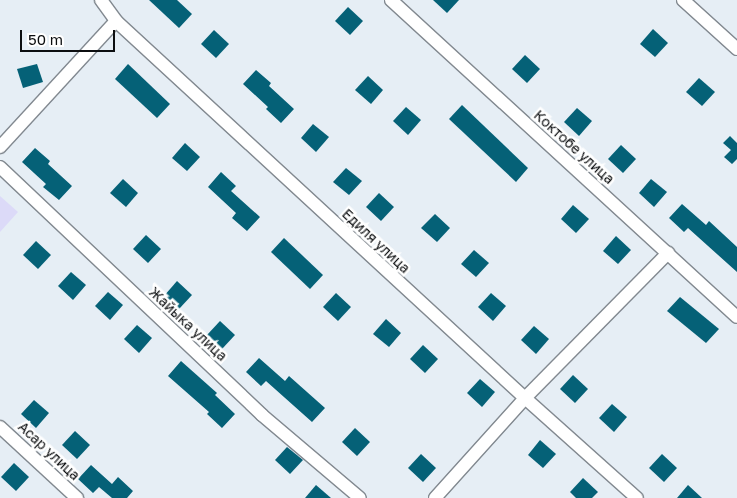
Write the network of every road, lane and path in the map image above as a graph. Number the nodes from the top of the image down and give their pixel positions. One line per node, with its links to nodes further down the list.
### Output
1 (101, 0): 4 (street, Едиля улица)
2 (391, 0): 8 (street, Коктобе улица)
3 (683, 0): 5 (street)
4 (116, 21): 6 (street); 10 (street, Едиля улица)
5 (737, 49)
6 (0, 147)
7 (0, 167): 13 (street, Жайыка улица)
8 (668, 253): 9 (street, Коктобе улица); 10 (street)
9 (737, 317)
10 (524, 398): 14 (street); 15 (street, Едиля улица)
11 (0, 427): 12 (street, Асар улица)
12 (77, 498)
13 (360, 498)
14 (435, 498)
15 (636, 498)

